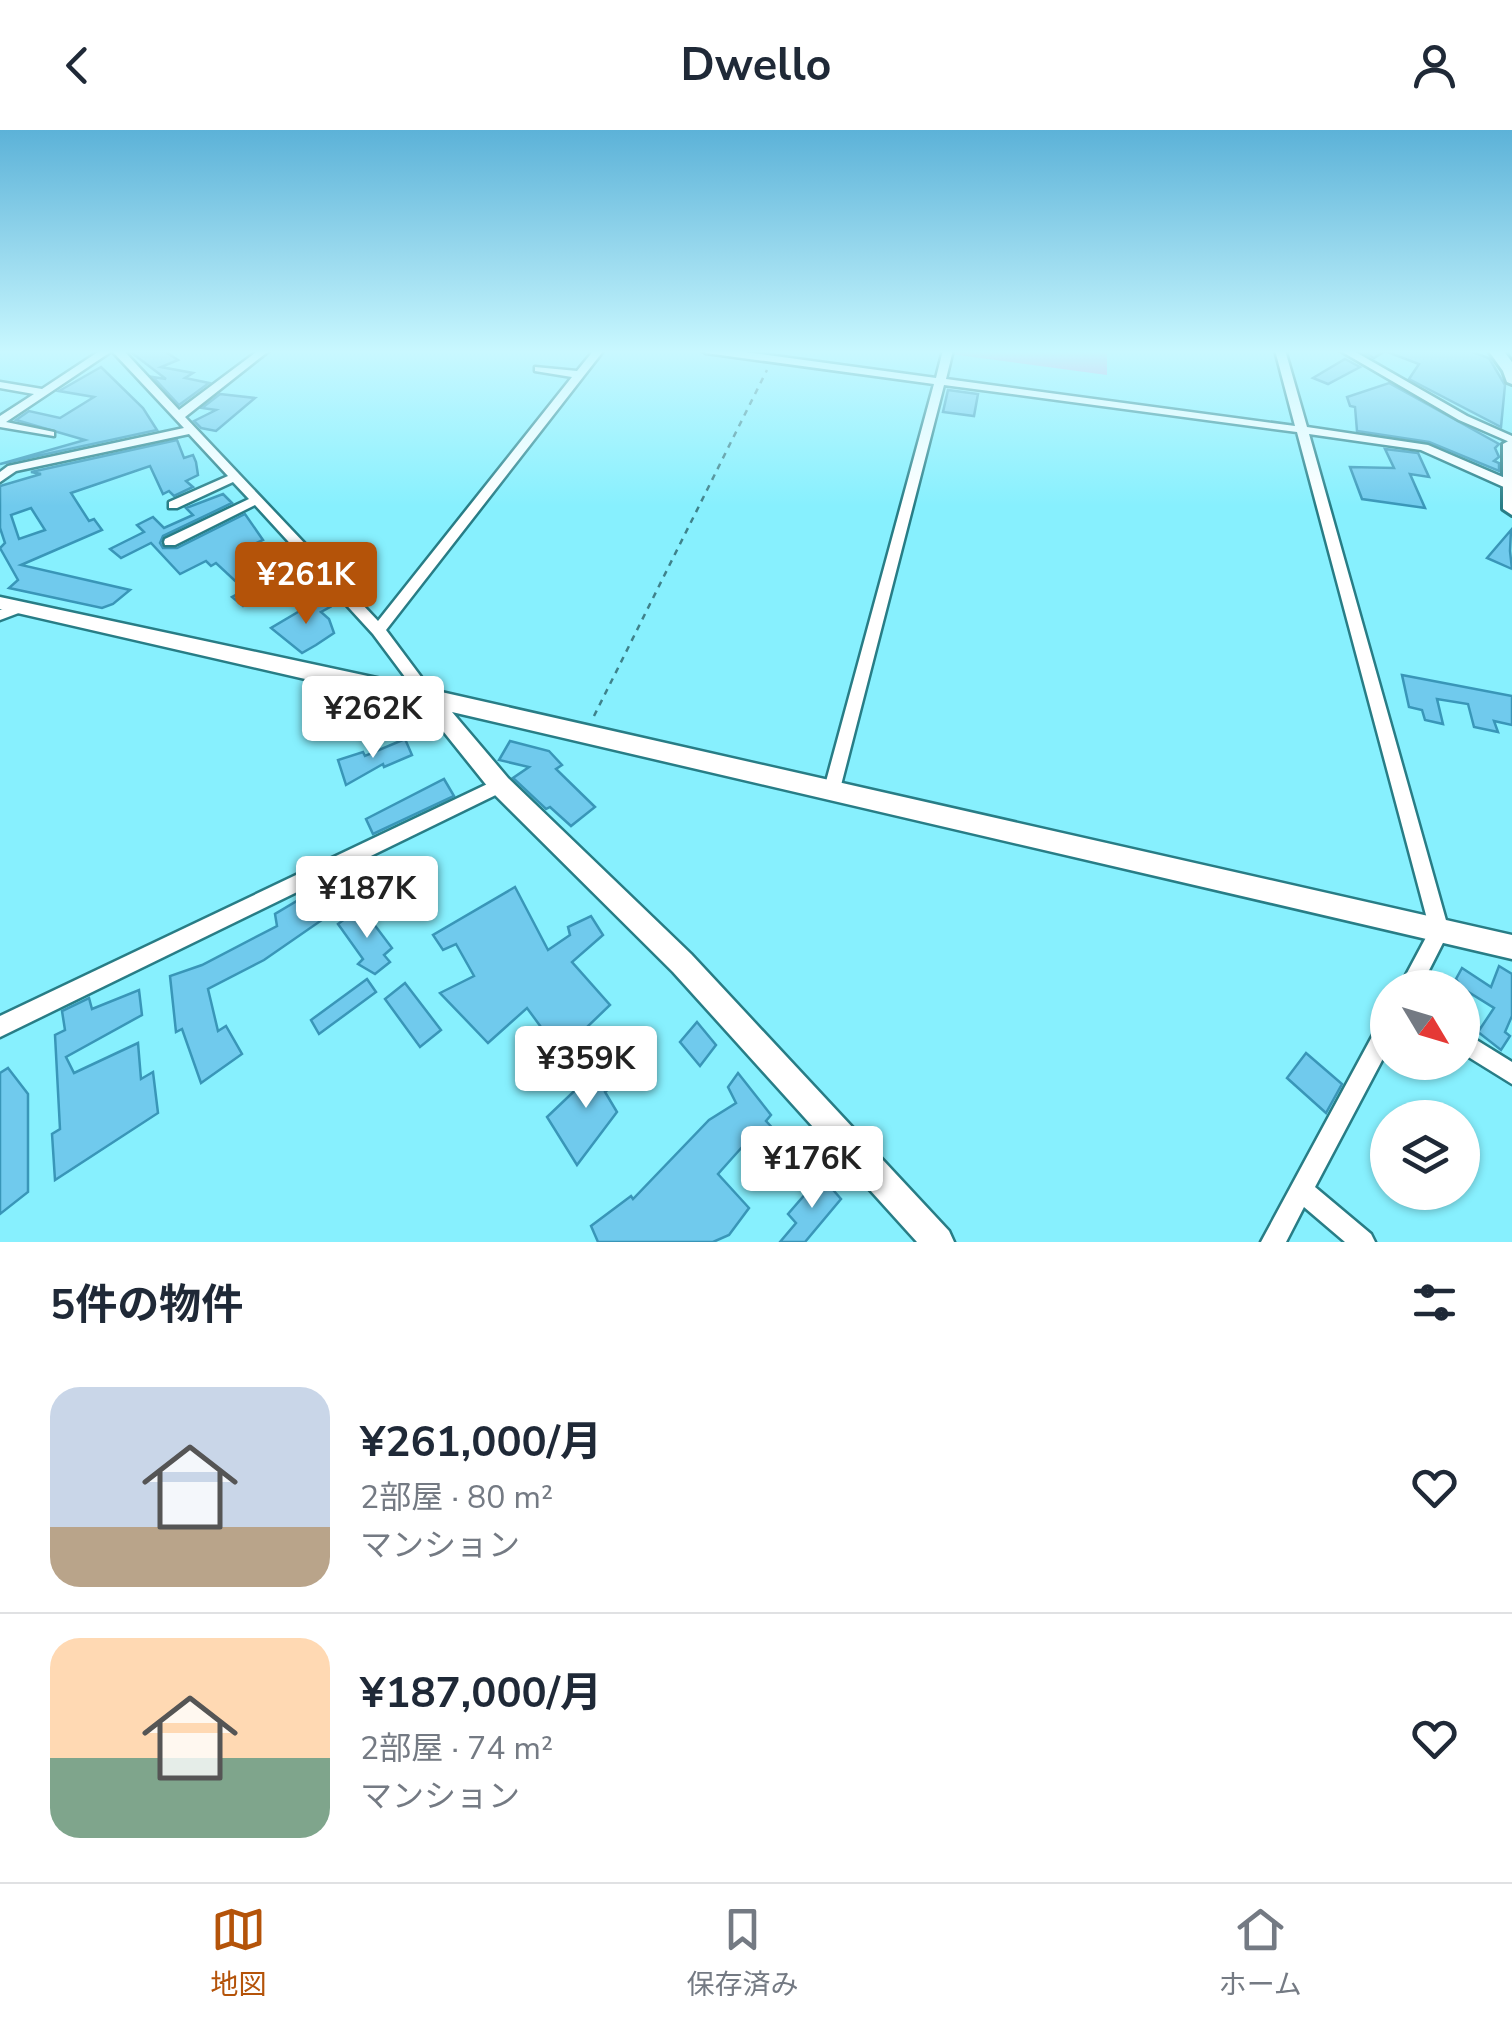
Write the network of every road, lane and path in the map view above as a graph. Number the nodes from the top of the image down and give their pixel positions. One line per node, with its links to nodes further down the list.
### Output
1 (29, 402): 11 (street)
2 (167, 402): 10 (street)
3 (198, 402): 10 (street)
4 (558, 402): 25 (street)
5 (751, 402): 27 (path)
6 (934, 402): 29 (street)
7 (1078, 402): 13 (street)
8 (1293, 402): 13 (street)
9 (1435, 402): 15 (street)
10 (180, 416): 12 (street)
11 (0, 422): 14 (street)
12 (191, 430): 16 (street); 17 (street)
13 (1300, 432): 19 (street); 30 (street)
14 (50, 434)
15 (1512, 442): 19 (main road)
16 (6, 467): 18 (street)
17 (237, 476): 20 (street); 21 (street)
18 (0, 478)
19 (1510, 484): 22 (main road)
20 (258, 499): 23 (street); 25 (street)
21 (172, 505)
22 (1512, 509)
23 (170, 542)
24 (6, 609): 26 (street)
25 (378, 630): 26 (street)
26 (428, 698): 27 (street); 28 (street)
27 (586, 733): 29 (street)
28 (500, 785): 33 (street); 38 (street)
29 (832, 789): 30 (street)
30 (1440, 931): 31 (street); 32 (street)
31 (1512, 947)
32 (1418, 970)
33 (0, 1027)
34 (1480, 1052): 36 (street)
35 (1370, 1061): 37 (street)
36 (1512, 1074)
37 (1301, 1190): 39 (street); 40 (street)
38 (938, 1242)
39 (1273, 1242)
40 (1363, 1242)

